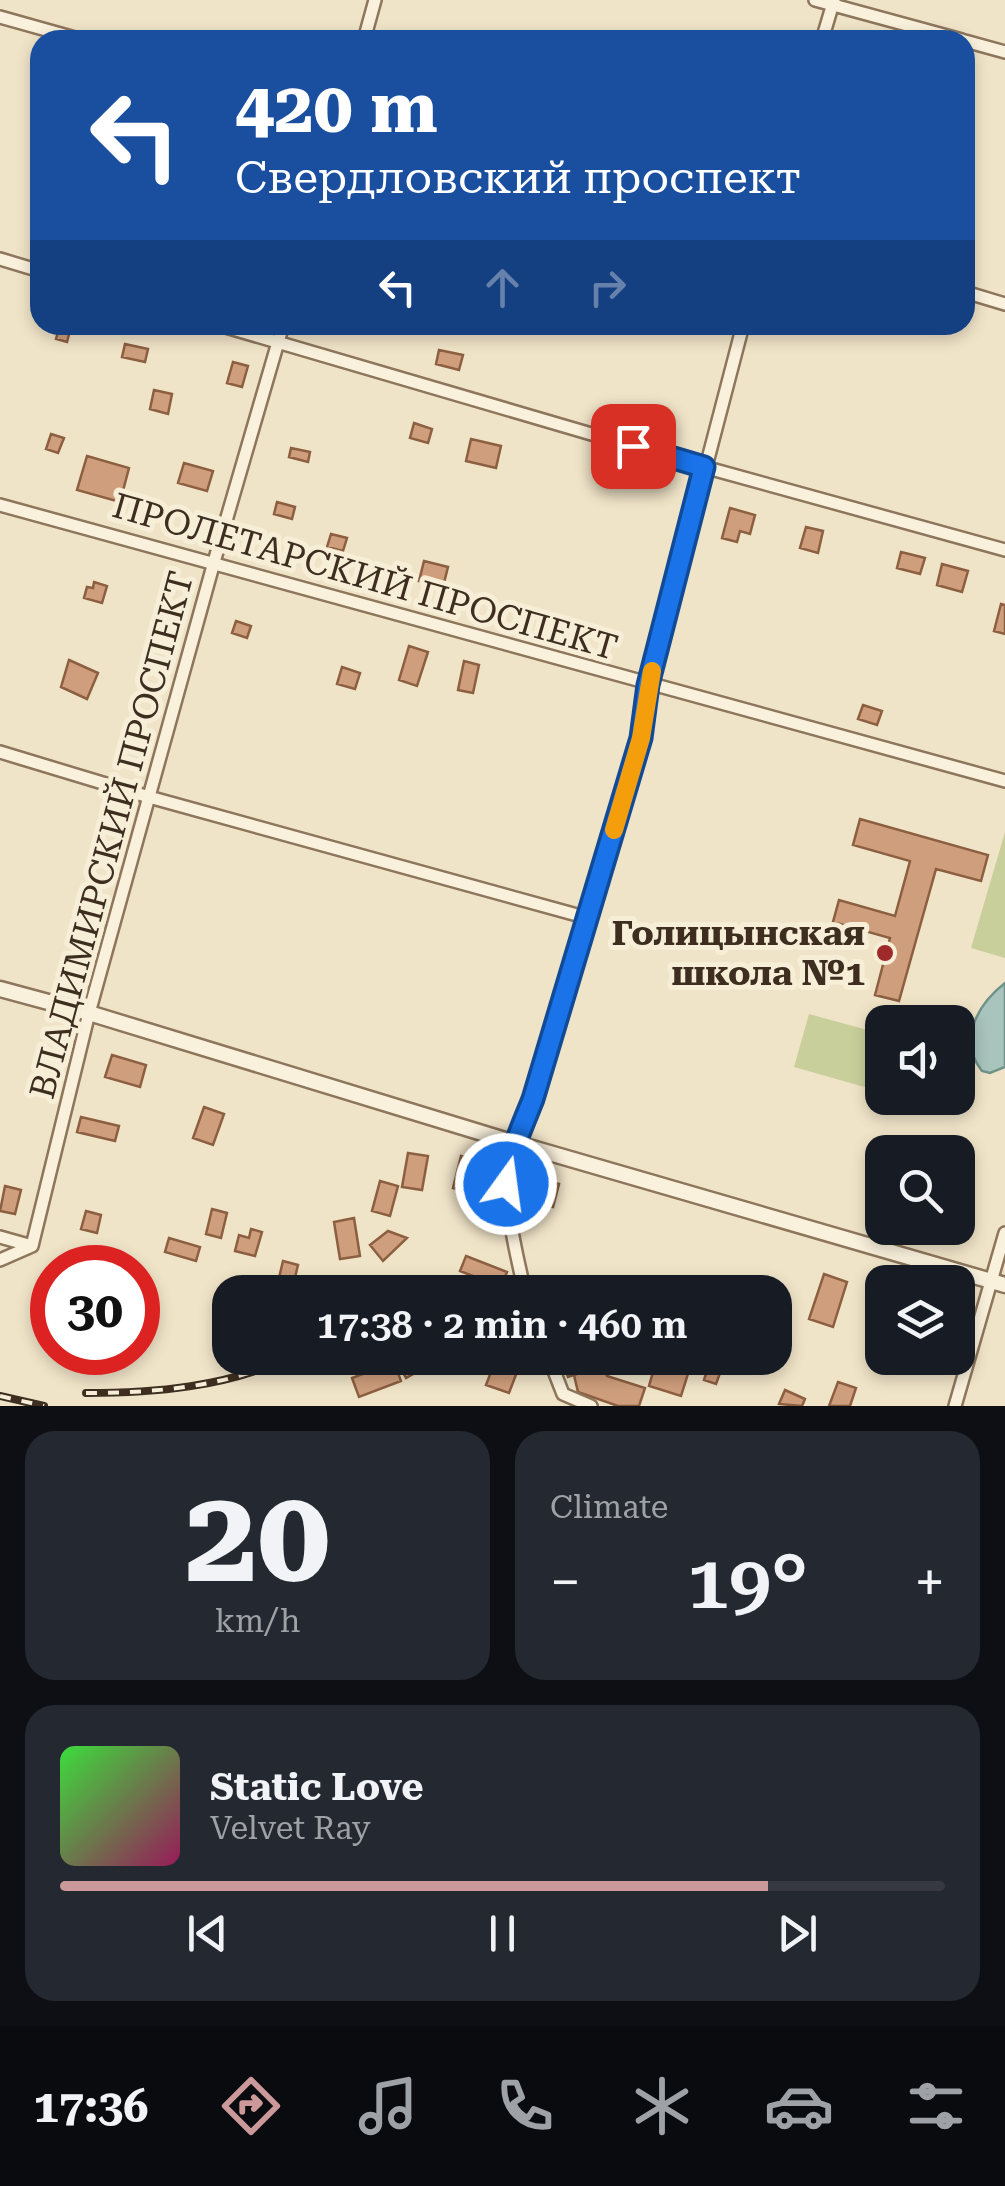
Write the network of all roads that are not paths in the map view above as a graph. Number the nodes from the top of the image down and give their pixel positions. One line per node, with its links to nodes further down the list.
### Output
1 (375, 0): 6 (street)
2 (815, 0): 3 (street)
3 (833, 2): 7 (street); 8 (street)
4 (0, 16): 5 (street)
5 (48, 30)
6 (367, 30)
7 (825, 30)
8 (930, 30)
9 (975, 43): 10 (street)
10 (1005, 52)
11 (0, 259): 12 (street)
12 (30, 268)
13 (975, 295): 14 (street)
14 (1005, 304)
15 (252, 335): 18 (street)
16 (281, 335): 18 (street, ВЛАДИМИРСКИЙ ПРОСПЕКТ)
17 (740, 335): 19 (street)
18 (278, 343): 19 (street); 22 (street, ВЛАДИМИРСКИЙ ПРОСПЕКТ)
19 (704, 467): 21 (street); 23 (street)
20 (0, 505): 22 (street, ПРОЛЕТАРСКИЙ ПРОСПЕКТ)
21 (1005, 550)
22 (214, 562): 23 (street, ПРОЛЕТАРСКИЙ ПРОСПЕКТ); 26 (street, ВЛАДИМИРСКИЙ ПРОСПЕКТ)
23 (648, 685): 25 (street, ПРОЛЕТАРСКИЙ ПРОСПЕКТ); 27 (street)
24 (0, 752): 26 (street)
25 (1005, 781)
26 (149, 797): 27 (street); 29 (street, ВЛАДИМИРСКИЙ ПРОСПЕКТ)
27 (588, 918): 30 (street)
28 (0, 989): 29 (street)
29 (89, 1013): 30 (street); 34 (street, ВЛАДИМИРСКИЙ ПРОСПЕКТ)
30 (515, 1143): 37 (street); 38 (street)
31 (1005, 1233): 38 (street)
32 (0, 1236): 33 (street)
33 (30, 1245)
34 (32, 1245)
35 (30, 1247): 36 (street)
36 (0, 1260)
37 (522, 1275)
38 (998, 1283): 41 (street)
39 (556, 1375): 40 (street)
40 (591, 1406)
41 (956, 1406)

